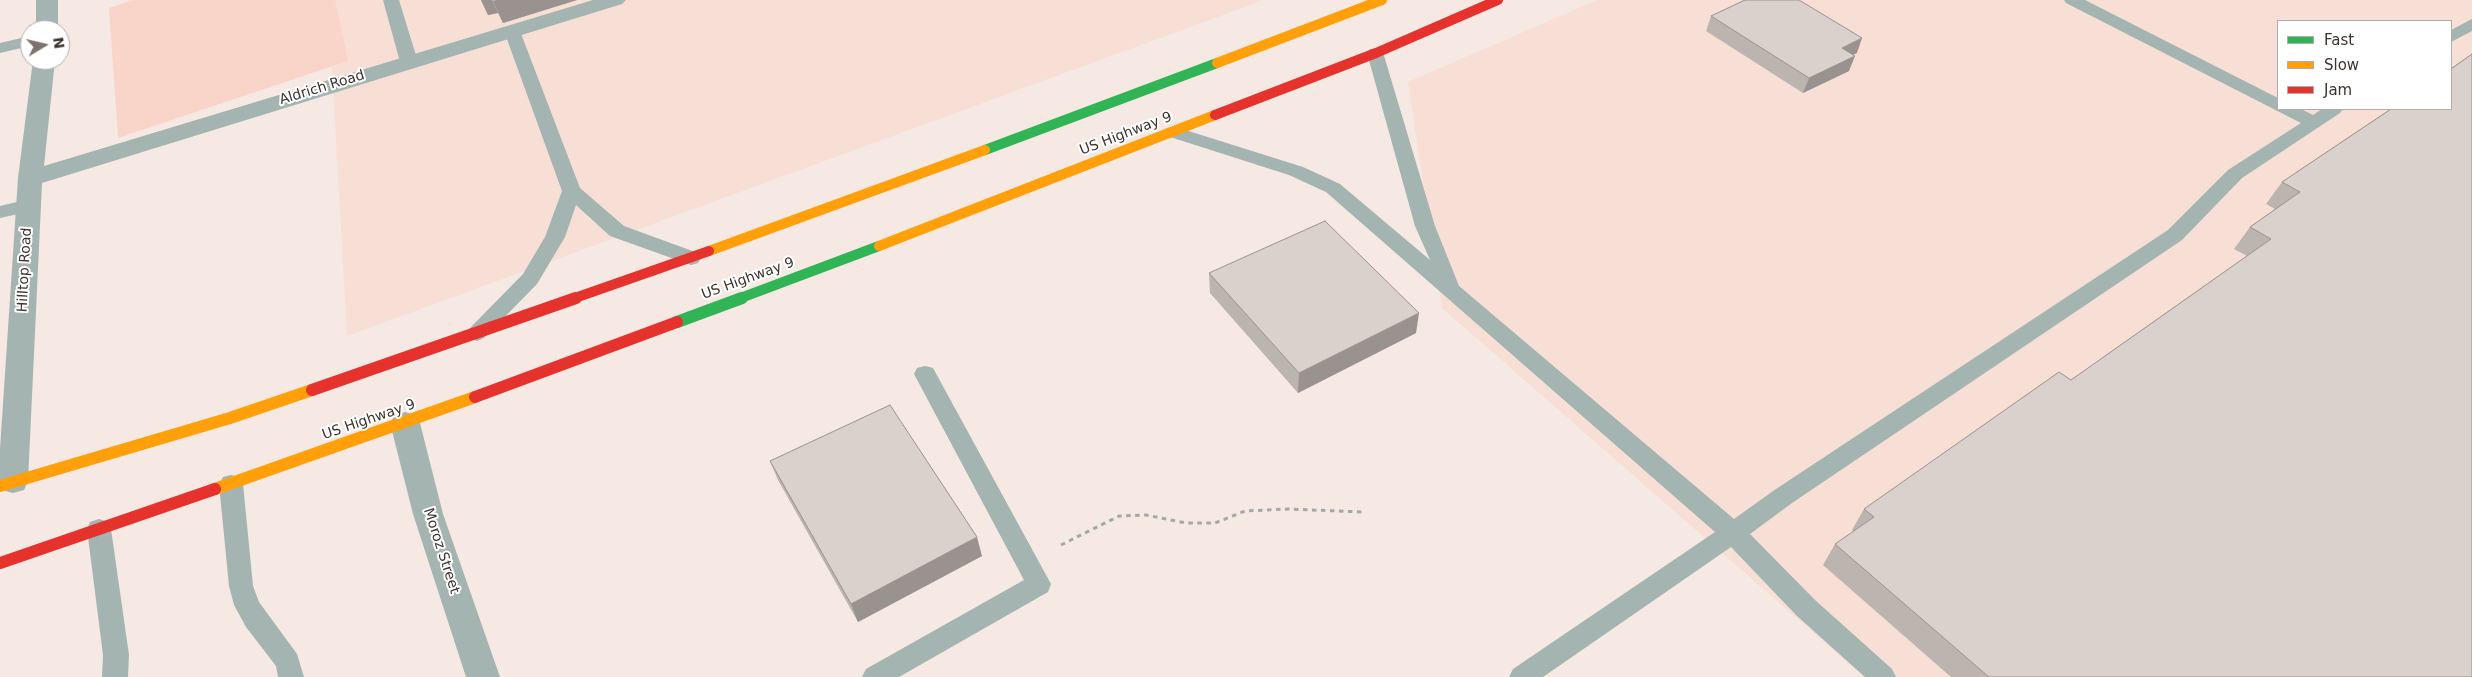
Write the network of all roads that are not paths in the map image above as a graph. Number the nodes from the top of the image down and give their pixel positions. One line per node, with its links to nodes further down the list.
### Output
1 (47, 0): 7 (street)
2 (391, 0): 14 (lane)
3 (615, 0): 9 (street, Aldrich Road)
4 (1382, 0): 25 (highway)
5 (1498, 0): 13 (highway, US Highway 9)
6 (2072, 0): 16 (lane)
7 (47, 20)
8 (2472, 24): 10 (lane)
9 (512, 31): 14 (street, Aldrich Road); 22 (lane)
10 (2452, 36)
11 (20, 43): 12 (lane)
12 (0, 48)
13 (1376, 54): 20 (highway, US Highway 9); 26 (lane)
14 (409, 62): 21 (street, Aldrich Road)
15 (43, 70): 21 (street, Hilltop Road)
16 (2277, 104)
17 (2288, 110): 19 (lane)
18 (2332, 110): 19 (lane)
19 (2314, 122): 33 (lane)
20 (1173, 132): 26 (lane); 29 (highway, US Highway 9)
21 (30, 178): 23 (street, Hilltop Road)
22 (572, 191): 25 (lane); 27 (lane)
23 (29, 205): 24 (lane); 30 (street, Hilltop Road)
24 (0, 212)
25 (691, 258): 27 (highway)
26 (1452, 289): 33 (lane)
27 (477, 333): 30 (highway)
28 (925, 374): 38 (lane)
29 (405, 423): 31 (highway, US Highway 9); 37 (street, Moroz Street)
30 (7, 484)
31 (231, 484): 32 (highway, US Highway 9); 36 (lane)
32 (99, 529): 34 (highway, US Highway 9); 35 (lane)
33 (1733, 533): 39 (lane); 40 (lane)
34 (0, 563)
35 (115, 677)
36 (291, 677)
37 (483, 677)
38 (875, 677)
39 (1522, 677)
40 (1883, 677)

